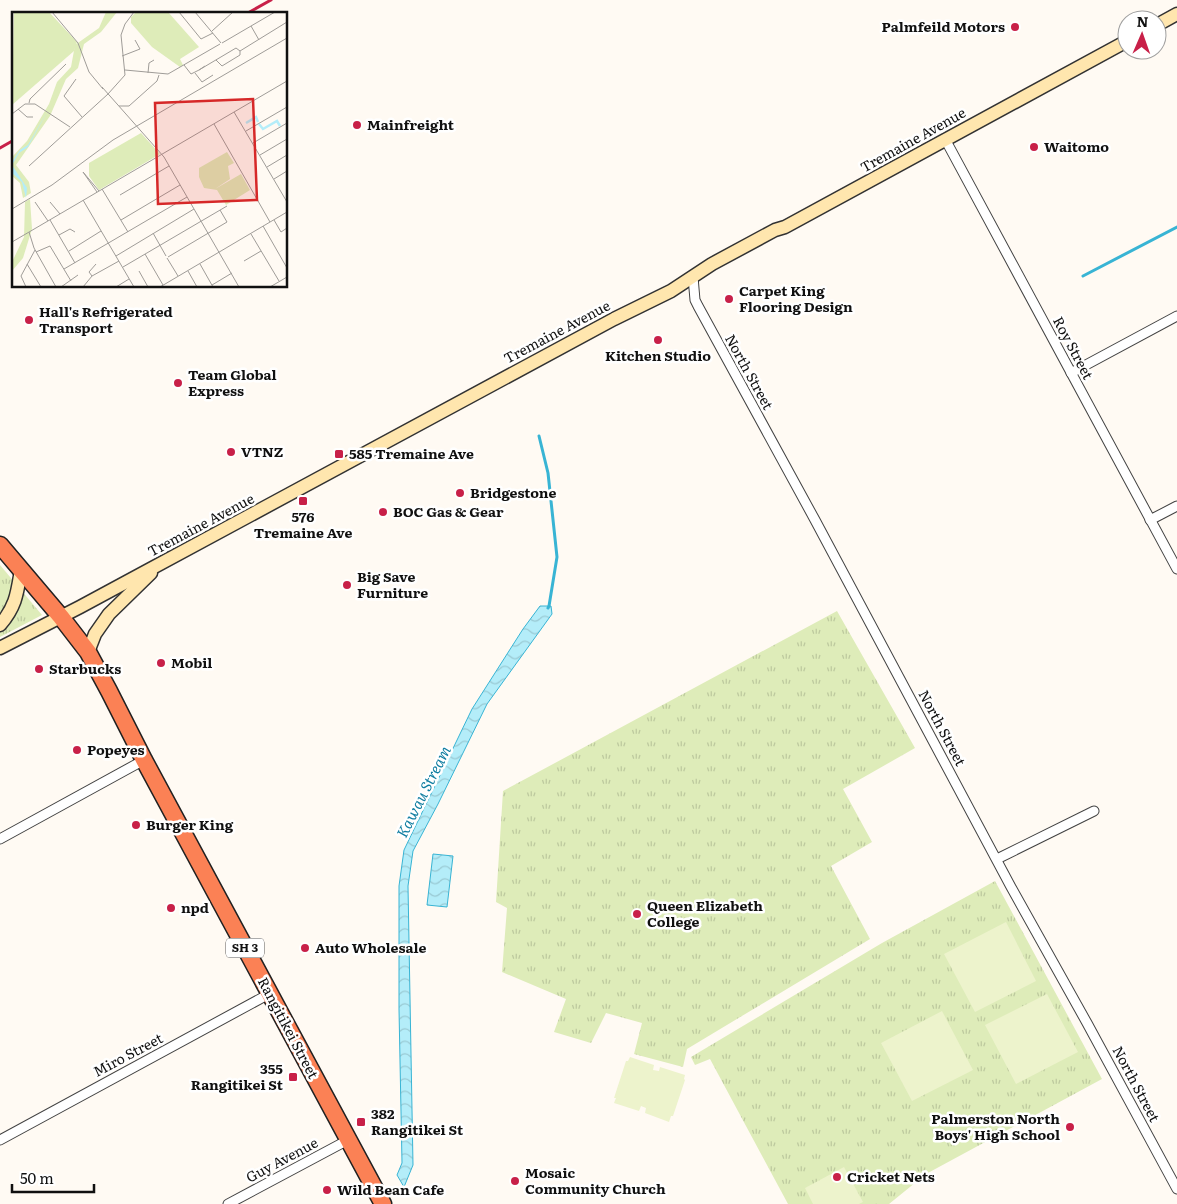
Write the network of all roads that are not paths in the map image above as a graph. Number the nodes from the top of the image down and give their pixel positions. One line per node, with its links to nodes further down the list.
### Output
1 (1117, 46): 2 (main road, Tremaine Avenue)
2 (945, 140): 3 (main road, Tremaine Avenue); 5 (street, Roy Street)
3 (693, 277): 9 (main road, Tremaine Avenue); 19 (street, North Street)
4 (1177, 316): 5 (street)
5 (1071, 372): 7 (street, Roy Street)
6 (1177, 506): 7 (street)
7 (1150, 520): 10 (street, Roy Street)
8 (0, 545): 11 (highway, SH 3)
9 (162, 563): 12 (main road, Tremaine Avenue); 15 (main road)
10 (1177, 569)
11 (21, 570): 12 (highway, SH 3); 13 (main road)
12 (61, 617): 14 (main road, Tremaine Avenue); 15 (highway, Rangitikei Street / SH 3)
13 (0, 625)
14 (0, 648)
15 (88, 652): 16 (highway, Rangitikei Street / SH 3)
16 (144, 760): 18 (street); 20 (highway, Rangitikei Street / SH 3)
17 (1094, 811): 19 (street)
18 (0, 839)
19 (997, 859): 23 (street, North Street)
20 (269, 994): 21 (street, Miro Street); 22 (highway, Rangitikei Street / SH 3)
21 (0, 1140)
22 (348, 1140): 24 (street, Guy Avenue); 25 (highway, Rangitikei Street / SH 3)
23 (1177, 1190)
24 (228, 1204)
25 (383, 1204)

